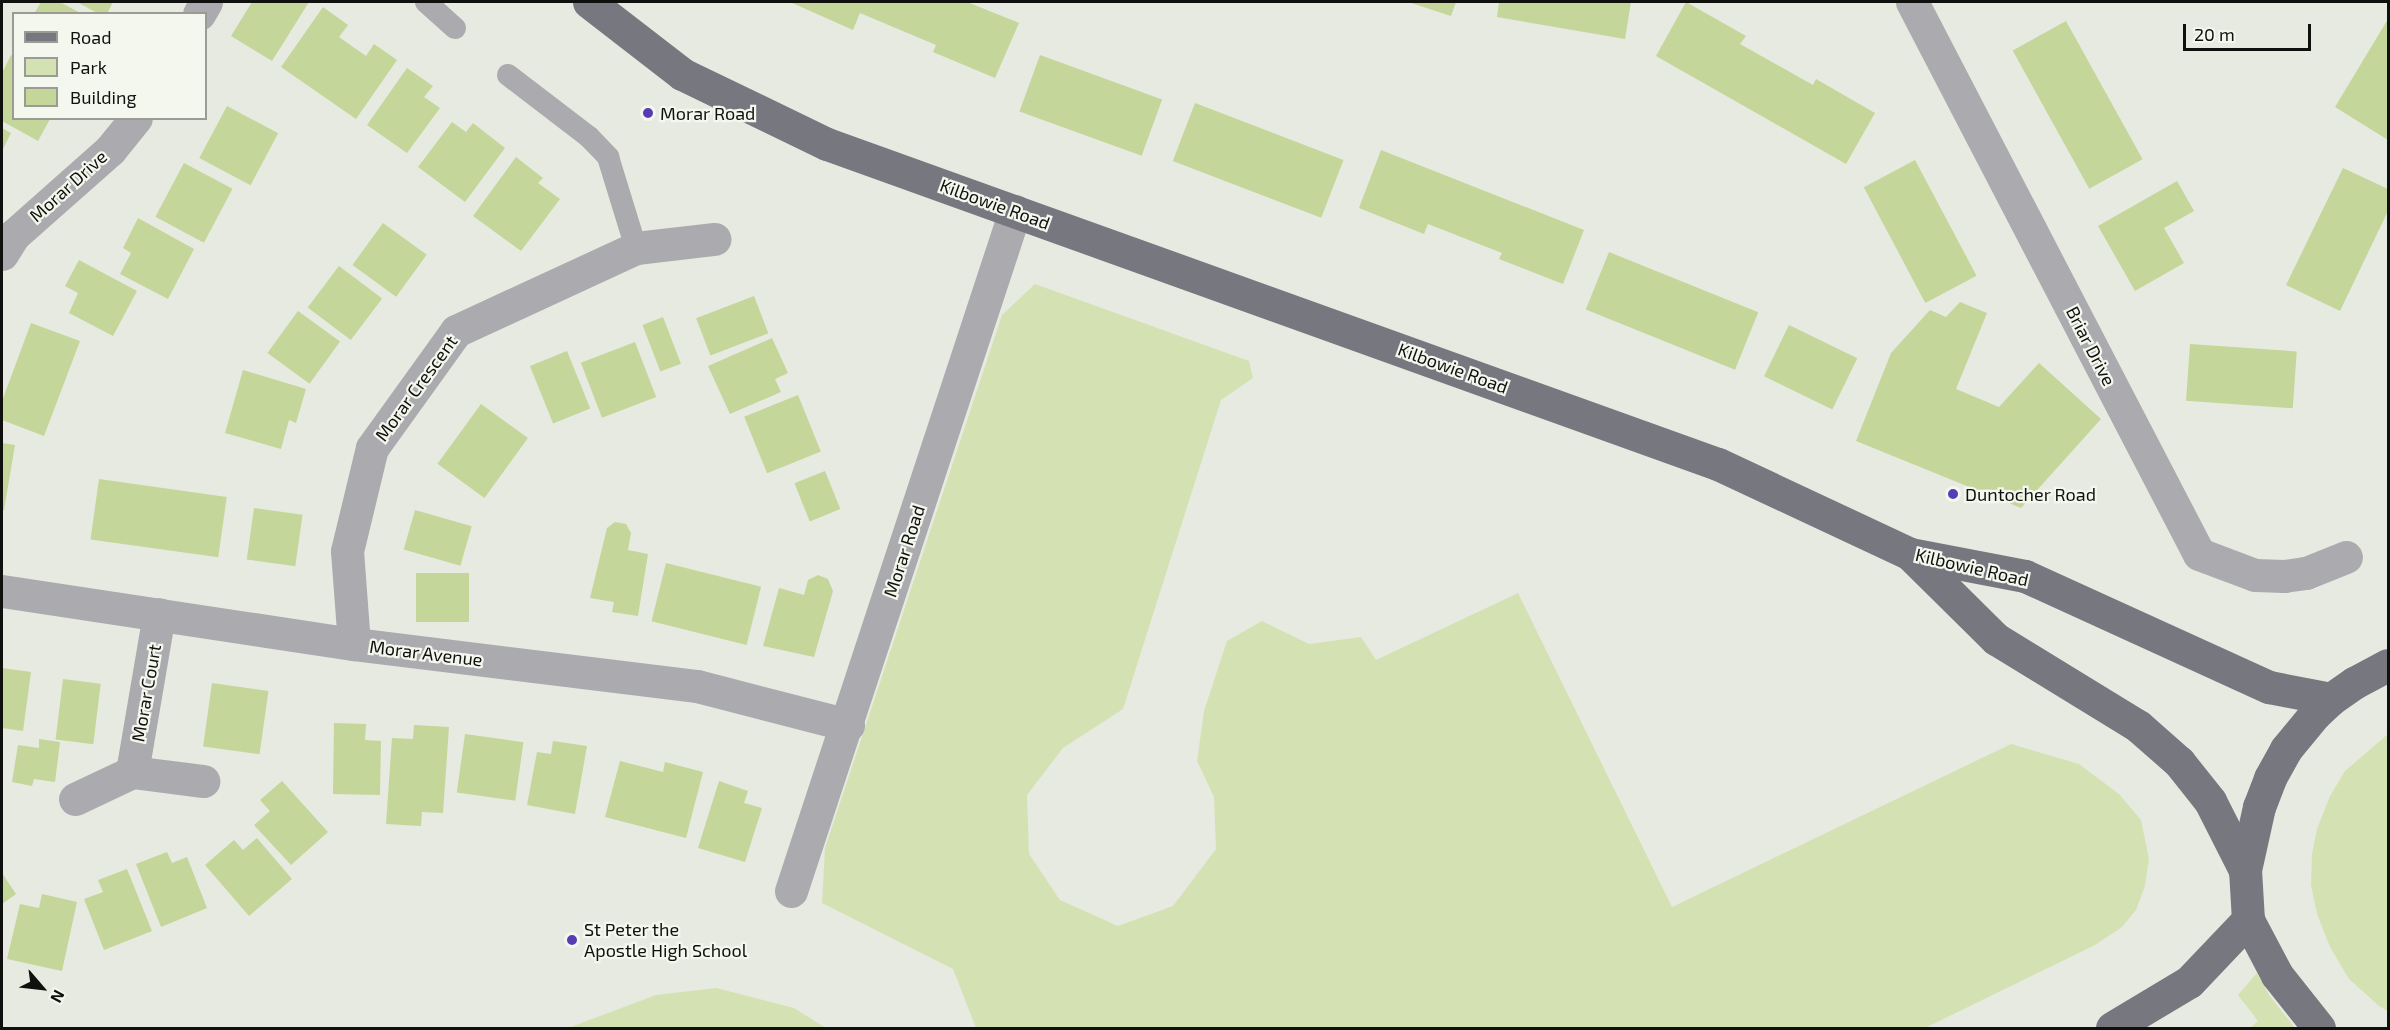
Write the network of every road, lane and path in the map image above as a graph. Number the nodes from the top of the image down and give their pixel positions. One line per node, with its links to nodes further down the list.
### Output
1 (426, 2): 4 (lane)
2 (590, 2): 7 (main road, Kilbowie Road)
3 (1912, 2): 12 (street, Briar Drive)
4 (455, 28)
5 (508, 75): 9 (lane)
6 (134, 120): 10 (street, Morar Drive)
7 (1015, 211): 11 (main road, Kilbowie Road); 18 (street, Morar Road)
8 (714, 239): 9 (street, Morar Crescent)
9 (636, 248): 15 (street, Morar Crescent)
10 (2, 254)
11 (1910, 554): 17 (main road, Kilbowie Road); 22 (main road)
12 (2346, 557)
13 (2, 591): 14 (street, Morar Avenue)
14 (159, 614): 15 (street, Morar Avenue); 19 (street, Morar Court)
15 (354, 644): 18 (street, Morar Avenue)
16 (2388, 665): 17 (main road)
17 (2331, 699): 22 (main road)
18 (848, 725): 23 (street, Morar Road)
19 (132, 772): 20 (street); 21 (street)
20 (202, 781)
21 (75, 799)
22 (2245, 870): 24 (main road)
23 (791, 891)
24 (2248, 920): 25 (main road); 26 (main road)
25 (2112, 1029)
26 (2319, 1029)

